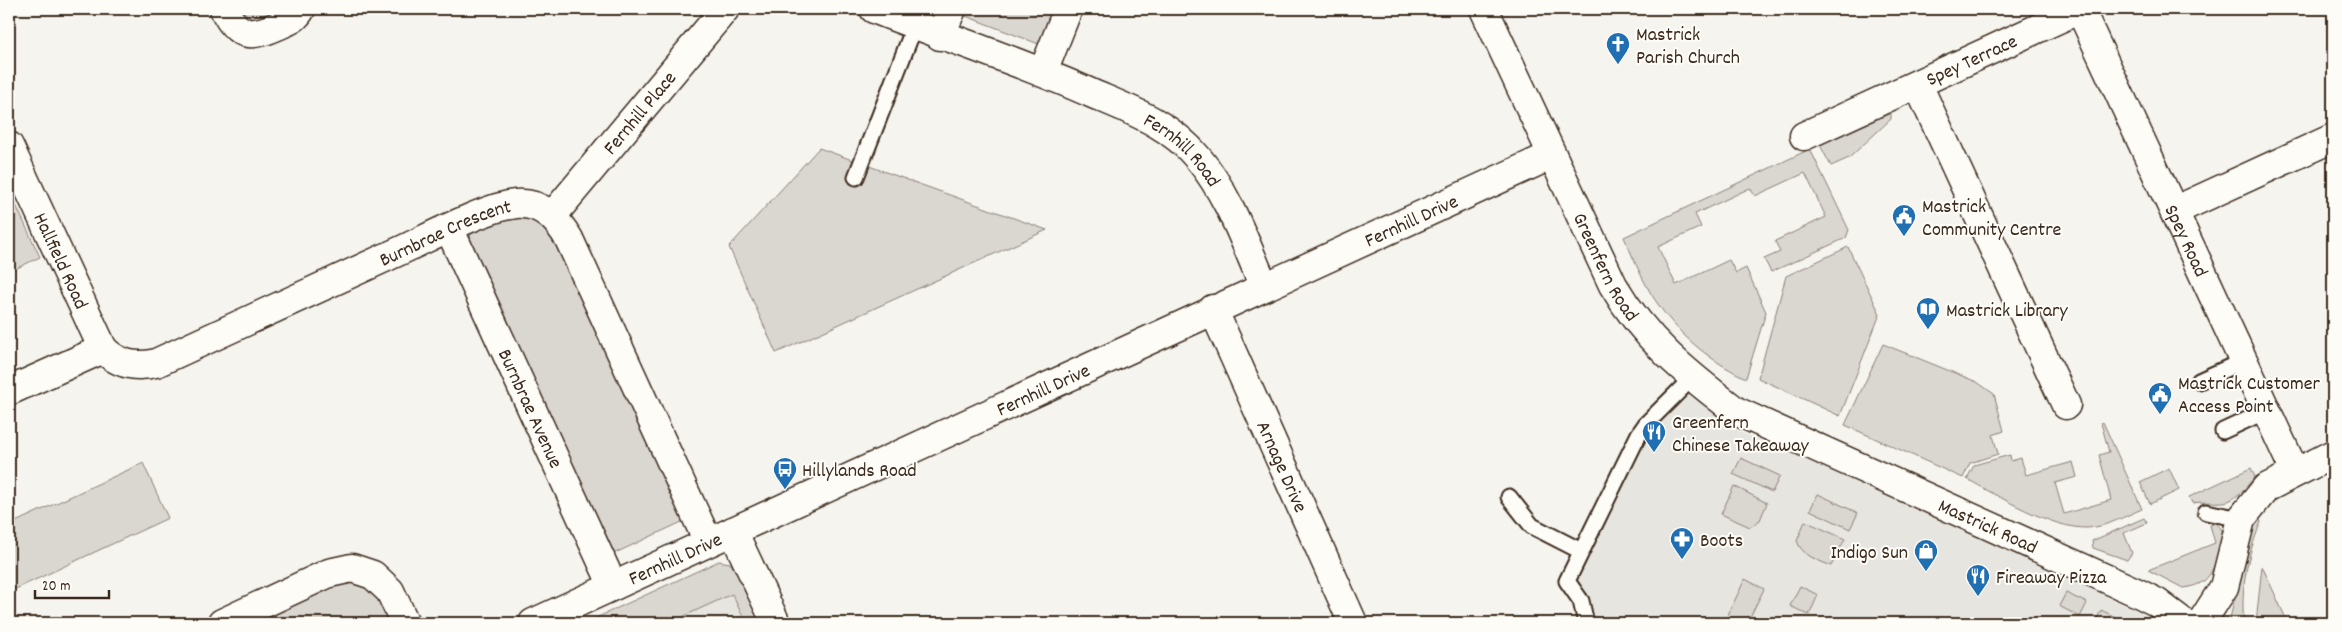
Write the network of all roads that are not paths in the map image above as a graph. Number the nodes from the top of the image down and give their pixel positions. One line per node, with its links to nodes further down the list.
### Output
1 (224, 9): 2 (street)
2 (301, 9)
3 (725, 9): 19 (street, Fernhill Place)
4 (874, 9): 9 (street, Fernhill Road)
5 (952, 9): 10 (street)
6 (1068, 9): 11 (street)
7 (1484, 9): 16 (street, Greenfern Road)
8 (2080, 9): 12 (street, Spey Terrace); 18 (street, Spey Road)
9 (915, 25): 10 (street, Fernhill Road); 17 (lane)
10 (940, 36): 11 (street, Fernhill Road)
11 (1043, 72): 21 (street, Fernhill Road)
12 (1918, 85): 13 (street, Spey Terrace); 28 (street, Spey Terrace)
13 (1804, 136)
14 (2333, 138): 18 (street)
15 (9, 146): 23 (street, Hallfield Road)
16 (1552, 155): 21 (street, Fernhill Drive); 25 (street, Greenfern Road)
17 (856, 177)
18 (2174, 211): 24 (street, Spey Road)
19 (553, 215): 20 (street, Burnbrae Crescent); 38 (street)
20 (449, 228): 23 (street, Burnbrae Crescent); 40 (street, Burnbrae Avenue)
21 (1264, 286): 22 (street, Fernhill Drive)
22 (1213, 309): 37 (street, Fernhill Drive); 45 (street, Arnage Drive)
23 (103, 349): 27 (street)
24 (2243, 361): 26 (lane); 29 (street, Spey Road)
25 (1692, 378): 31 (street, Greenfern Road); 39 (lane)
26 (2200, 380)
27 (9, 391)
28 (2066, 405)
29 (2266, 411): 30 (lane); 33 (street, Spey Road)
30 (2223, 431)
31 (1815, 448): 47 (street, Mastrick Road)
32 (2333, 454): 33 (street)
33 (2295, 472): 36 (street)
34 (1509, 497): 39 (lane)
35 (2206, 512): 36 (lane)
36 (2241, 519): 48 (street)
37 (733, 531): 38 (street, Fernhill Drive); 44 (street)
38 (708, 542): 40 (street, Fernhill Drive)
39 (1581, 551): 46 (lane)
40 (613, 586): 43 (street, Fernhill Drive)
41 (222, 623): 42 (street)
42 (405, 623)
43 (533, 623)
44 (776, 623)
45 (1353, 623)
46 (1586, 623)
47 (2184, 623)
48 (2201, 623)

